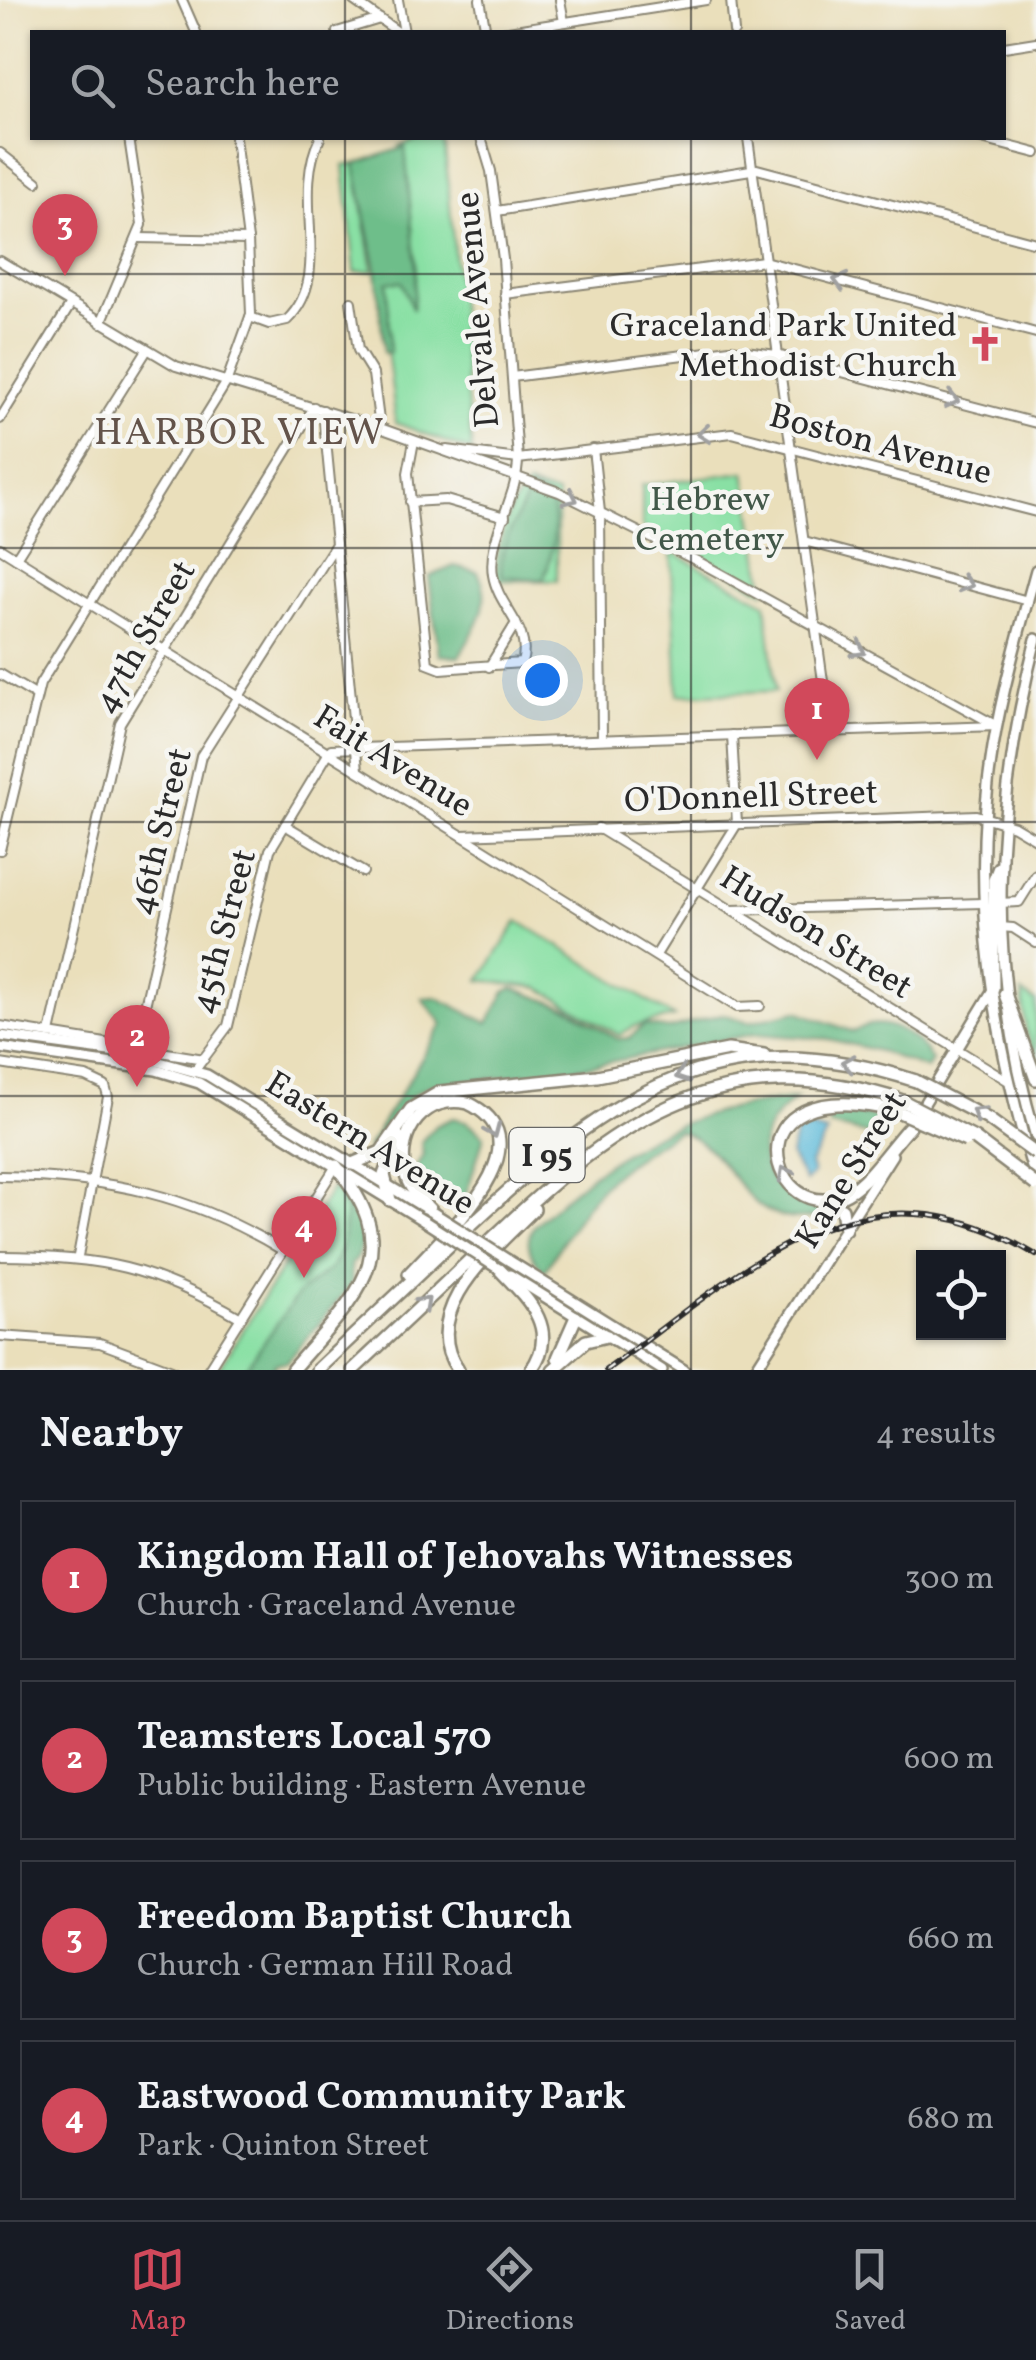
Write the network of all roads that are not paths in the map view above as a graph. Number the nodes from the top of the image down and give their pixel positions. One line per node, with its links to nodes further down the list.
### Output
1 (182, 0): 11 (street)
2 (353, 0): 9 (street)
3 (398, 0): 14 (street)
4 (480, 0): 15 (street)
5 (560, 0): 10 (street)
6 (706, 0): 8 (street)
7 (731, 0): 17 (street)
8 (646, 4): 10 (street)
9 (380, 19): 12 (street); 13 (street)
10 (564, 22): 16 (street)
11 (195, 30)
12 (343, 30)
13 (398, 30)
14 (401, 30)
15 (486, 30)
16 (514, 30)
17 (734, 30)
18 (1036, 42): 19 (street)
19 (1006, 46)
20 (129, 140): 31 (street)
21 (236, 140): 32 (street)
22 (319, 140): 39 (street)
23 (481, 140): 30 (street, Delvale Avenue)
24 (748, 140): 28 (street)
25 (986, 140): 27 (street)
26 (0, 153): 29 (street)
27 (1036, 153)
28 (752, 170): 30 (street); 33 (street); 35 (street)
29 (37, 182)
30 (497, 211): 36 (street, Delvale Avenue)
31 (138, 238): 32 (street); 40 (street)
32 (248, 240): 39 (street)
33 (1036, 243)
34 (0, 261): 38 (street)
35 (764, 261): 36 (street); 41 (street, one-way to 35); 43 (street)
36 (505, 294): 44 (street, Delvale Avenue)
37 (351, 302): 49 (street)
38 (71, 304): 40 (street); 47 (street)
39 (250, 317): 45 (street)
40 (101, 323): 42 (street)
41 (1036, 332)
42 (147, 350): 45 (street); 62 (street)
43 (778, 356): 44 (street); 48 (street, one-way to 48); 51 (street)
44 (512, 377): 53 (street, Delvale Avenue)
45 (226, 382): 46 (street); 65 (street)
46 (319, 408): 49 (street); 60 (street); 69 (street, 47th Street)
47 (0, 419)
48 (1036, 423)
49 (380, 428): 50 (street)
50 (414, 441): 53 (street, Boston Avenue); 54 (street); 55 (street)
51 (790, 448): 52 (street, Boston Avenue, one-way to 52); 57 (street, Boston Avenue); 59 (street)
52 (593, 449): 53 (street, Boston Avenue); 56 (street)
53 (518, 459): 54 (street, Delvale Avenue)
54 (518, 479): 56 (street, one-way to 56); 58 (street, Delvale Avenue)
55 (410, 502): 58 (street); 70 (street)
56 (600, 512): 67 (street); 79 (street)
57 (1036, 512)
58 (506, 518): 66 (street, Delvale Avenue)
59 (804, 542): 64 (street, one-way to 64); 67 (street)
60 (336, 544): 73 (street, 46th Street); 80 (street)
61 (0, 548): 62 (street, Fait Avenue)
62 (16, 558): 65 (street, Fait Avenue)
63 (1036, 570): 64 (main road)
64 (1028, 601): 75 (main road)
65 (90, 604): 69 (street, Fait Avenue); 72 (street)
66 (516, 623): 70 (street); 70 (street)
67 (815, 626): 74 (street, one-way to 74); 77 (street)
68 (1036, 639): 84 (main road)
69 (164, 650): 73 (street, Fait Avenue); 105 (street, 47th Street)
70 (489, 667)
71 (0, 674): 72 (street)
72 (34, 695): 90 (street)
73 (238, 695): 81 (street, Fait Avenue); 107 (street, 46th Street)
74 (976, 714): 75 (street); 76 (street)
75 (997, 726): 76 (street); 83 (main road)
76 (976, 727): 77 (street)
77 (830, 732): 78 (street)
78 (732, 735): 79 (street); 85 (street)
79 (602, 740): 80 (street)
80 (356, 748): 81 (street); 82 (street)
81 (330, 752): 82 (street, Fait Avenue); 86 (street, 45th Street)
82 (358, 770): 88 (street, Fait Avenue)
83 (986, 816): 84 (street, O'Donnell Street); 85 (street, O'Donnell Street); 95 (main road)
84 (1002, 822): 89 (street, O'Donnell Street); 91 (main road)
85 (737, 824): 87 (street, O'Donnell Street); 94 (street)
86 (284, 825): 92 (street); 111 (street, 45th Street)
87 (598, 828): 88 (street, O'Donnell Street); 94 (street, Hudson Street)
88 (462, 835): 100 (street, Fait Avenue)
89 (1036, 839)
90 (0, 850)
91 (998, 867): 96 (main road); 102 (main road)
92 (363, 872)
93 (1036, 875): 96 (street)
94 (697, 890): 97 (street, Hudson Street); 100 (street)
95 (983, 903): 97 (street); 102 (main road)
96 (999, 903): 98 (main road)
97 (730, 910): 109 (street, Hudson Street)
98 (1000, 927): 99 (street); 101 (main road)
99 (1036, 943)
100 (656, 956): 103 (street, Fait Avenue)
101 (1005, 994): 115 (highway); 123 (main road)
102 (991, 997): 109 (main road, Kane Street); 116 (main road)
103 (760, 1006)
104 (0, 1026): 105 (street)
105 (50, 1033): 107 (street)
106 (0, 1036): 114 (main road, Eastern Avenue)
107 (136, 1046): 111 (street)
108 (0, 1048): 113 (main road, Eastern Avenue)
109 (958, 1050): 116 (street, Hudson Street); 121 (main road, Kane Street)
110 (778, 1058): 120 (highway); 124 (highway, I 95, one-way to 110, bridge); 141 (highway, I 95, one-way to 141)
111 (204, 1059): 114 (street, 45th Street)
112 (0, 1064): 128 (street)
113 (136, 1066): 114 (main road); 117 (main road, Eastern Avenue)
114 (195, 1070): 118 (main road, Eastern Avenue)
115 (1036, 1079)
116 (1007, 1080): 129 (main road)
117 (199, 1083): 118 (main road); 126 (main road, Eastern Avenue)
118 (238, 1090): 125 (main road, Eastern Avenue)
119 (900, 1106): 122 (highway, I 95); 129 (highway, I 95, bridge); 132 (highway, one-way to 119)
120 (405, 1118): 125 (highway); 130 (highway)
121 (910, 1126): 132 (highway); 134 (main road, Kane Street)
122 (614, 1134): 149 (highway, I 95, one-way to 122); 150 (highway)
123 (1036, 1137)
124 (1036, 1154)
125 (352, 1164): 130 (main road, Eastern Avenue)
126 (336, 1166): 131 (main road, Eastern Avenue); 135 (street); 147 (highway)
127 (0, 1176): 128 (street)
128 (93, 1179): 135 (street); 137 (street)
129 (1033, 1181)
130 (384, 1184): 131 (highway); 133 (main road, Eastern Avenue)
131 (390, 1200): 133 (main road, Eastern Avenue)
132 (824, 1200): 134 (highway)
133 (428, 1217): 138 (main road, Eastern Avenue, bridge); 141 (highway, one-way to 141)
134 (845, 1229): 144 (main road, Kane Street)
135 (284, 1250): 140 (street)
136 (0, 1256): 137 (street)
137 (78, 1256): 140 (street)
138 (503, 1264): 139 (main road, Eastern Avenue); 151 (highway)
139 (580, 1312): 143 (main road, Eastern Avenue); 152 (highway); 154 (main road, Eastern Avenue)
140 (241, 1318): 146 (street)
141 (360, 1330): 148 (highway, I 95)
142 (0, 1336): 145 (street)
143 (607, 1336): 152 (highway); 153 (main road, Eastern Avenue)
144 (757, 1367): 155 (main road)
145 (172, 1370)
146 (208, 1370)
147 (292, 1370)
148 (317, 1370)
149 (352, 1370)
150 (458, 1370)
151 (531, 1370)
152 (552, 1370)
153 (662, 1370)
154 (684, 1370)
155 (747, 1370)

